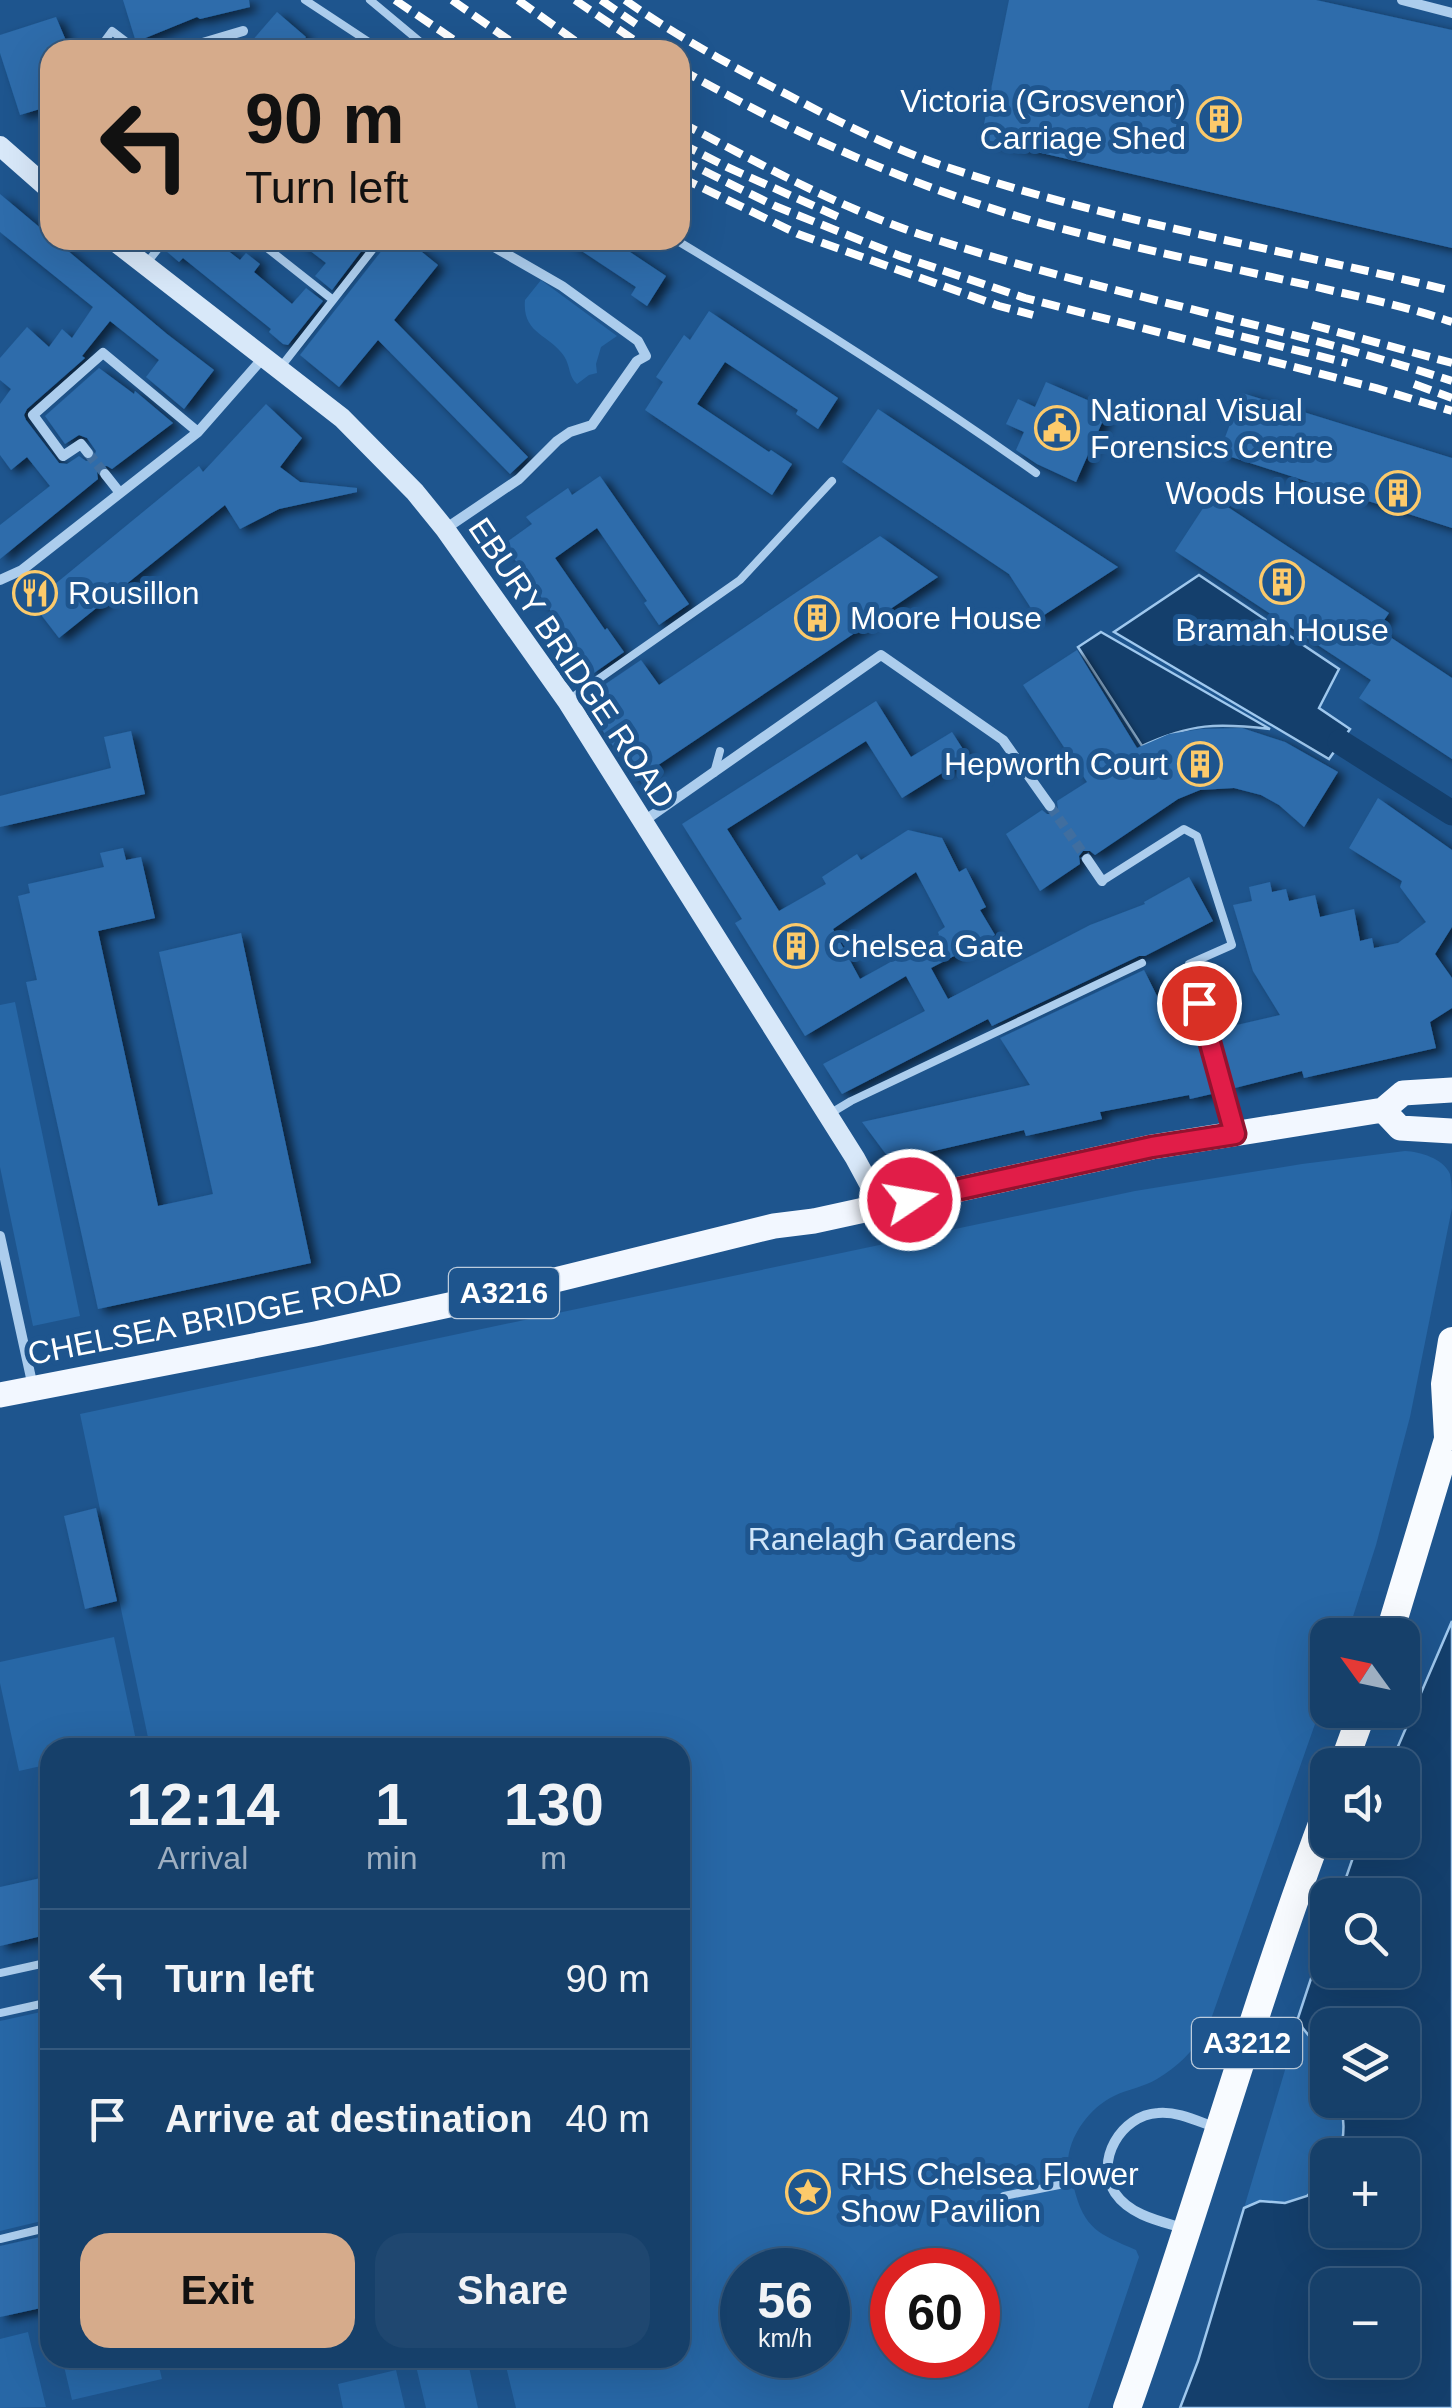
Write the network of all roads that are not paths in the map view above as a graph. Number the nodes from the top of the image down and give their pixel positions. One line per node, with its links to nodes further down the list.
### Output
1 (305, 0): 9 (lane)
2 (370, 0): 10 (lane)
3 (1402, 0): 4 (street)
4 (1452, 13)
5 (243, 31): 8 (street)
6 (105, 40): 7 (lane)
7 (124, 40)
8 (213, 40)
9 (366, 40)
10 (418, 40)
11 (0, 146): 12 (main road)
12 (40, 181)
13 (690, 249): 24 (lane)
14 (127, 250): 19 (main road, EBURY BRIDGE ROAD)
15 (157, 250): 19 (lane)
16 (270, 250): 20 (lane)
17 (372, 250): 20 (lane)
18 (500, 250): 28 (street)
19 (146, 264): 21 (main road, EBURY BRIDGE ROAD)
20 (333, 300): 21 (lane)
21 (271, 363): 22 (street); 28 (main road, EBURY BRIDGE ROAD)
22 (198, 432): 23 (street); 27 (street)
23 (88, 453)
24 (1036, 473)
25 (104, 474): 27 (street)
26 (832, 481): 30 (lane)
27 (120, 493): 29 (street)
28 (445, 529): 30 (main road, EBURY BRIDGE ROAD)
29 (0, 580)
30 (566, 702): 34 (main road, EBURY BRIDGE ROAD)
31 (720, 751): 32 (lane)
32 (714, 772): 33 (street); 34 (street)
33 (1050, 806)
34 (644, 821): 40 (main road, EBURY BRIDGE ROAD)
35 (1088, 860): 36 (street)
36 (1102, 882): 42 (lane)
37 (1142, 964): 40 (lane)
38 (1452, 1090): 39 (main road, CHELSEA BRIDGE ROAD / A3216)
39 (1383, 1110): 41 (main road); 42 (main road, CHELSEA BRIDGE ROAD / A3216)
40 (827, 1115): 43 (main road, EBURY BRIDGE ROAD)
41 (1452, 1131)
42 (1235, 1134): 43 (main road, CHELSEA BRIDGE ROAD / A3216)
43 (881, 1206): 46 (main road, CHELSEA BRIDGE ROAD / A3216)
44 (0, 1236): 46 (street)
45 (1452, 1341): 48 (highway)
46 (33, 1387): 47 (main road, CHELSEA BRIDGE ROAD / A3216)
47 (0, 1394)
48 (1450, 1431): 49 (highway)
49 (1395, 1618)
50 (1310, 1858): 55 (highway, A3212)
51 (40, 1964): 52 (lane)
52 (0, 1974)
53 (40, 2004): 54 (lane)
54 (0, 2013)
55 (1220, 2128): 56 (street); 59 (highway, A3212)
56 (1108, 2175): 57 (lane); 59 (street)
57 (1004, 2196)
58 (40, 2230): 60 (lane)
59 (1188, 2230): 61 (highway, A3212)
60 (0, 2240)
61 (1127, 2408)

